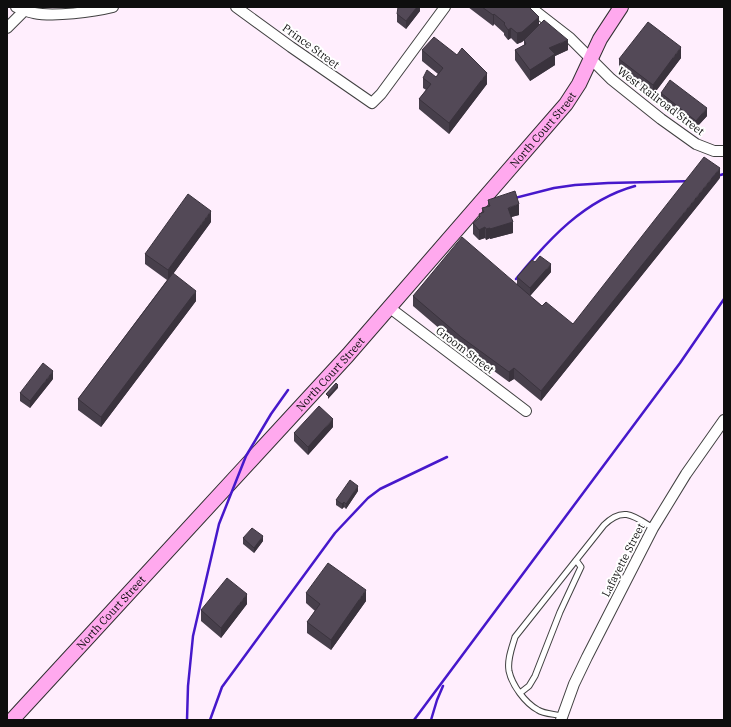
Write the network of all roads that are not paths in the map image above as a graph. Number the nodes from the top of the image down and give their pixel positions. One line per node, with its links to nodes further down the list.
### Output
1 (113, 7): 7 (street)
2 (236, 7): 3 (street, Prince Street)
3 (445, 7)
4 (530, 7): 9 (street, West Railroad Street)
5 (621, 7): 9 (main road, North Court Street)
6 (20, 9): 7 (street); 8 (street)
7 (78, 10)
8 (7, 28)
9 (590, 58): 10 (street, West Railroad Street); 11 (main road, North Court Street)
10 (724, 151)
11 (390, 308): 12 (street, Groom Street); 18 (main road, North Court Street)
12 (526, 411)
13 (724, 420): 14 (street, Lafayette Street)
14 (653, 528): 15 (lane); 17 (street, Lafayette Street)
15 (576, 560): 16 (lane); 16 (lane)
16 (520, 693): 17 (lane)
17 (562, 718)
18 (12, 720)

